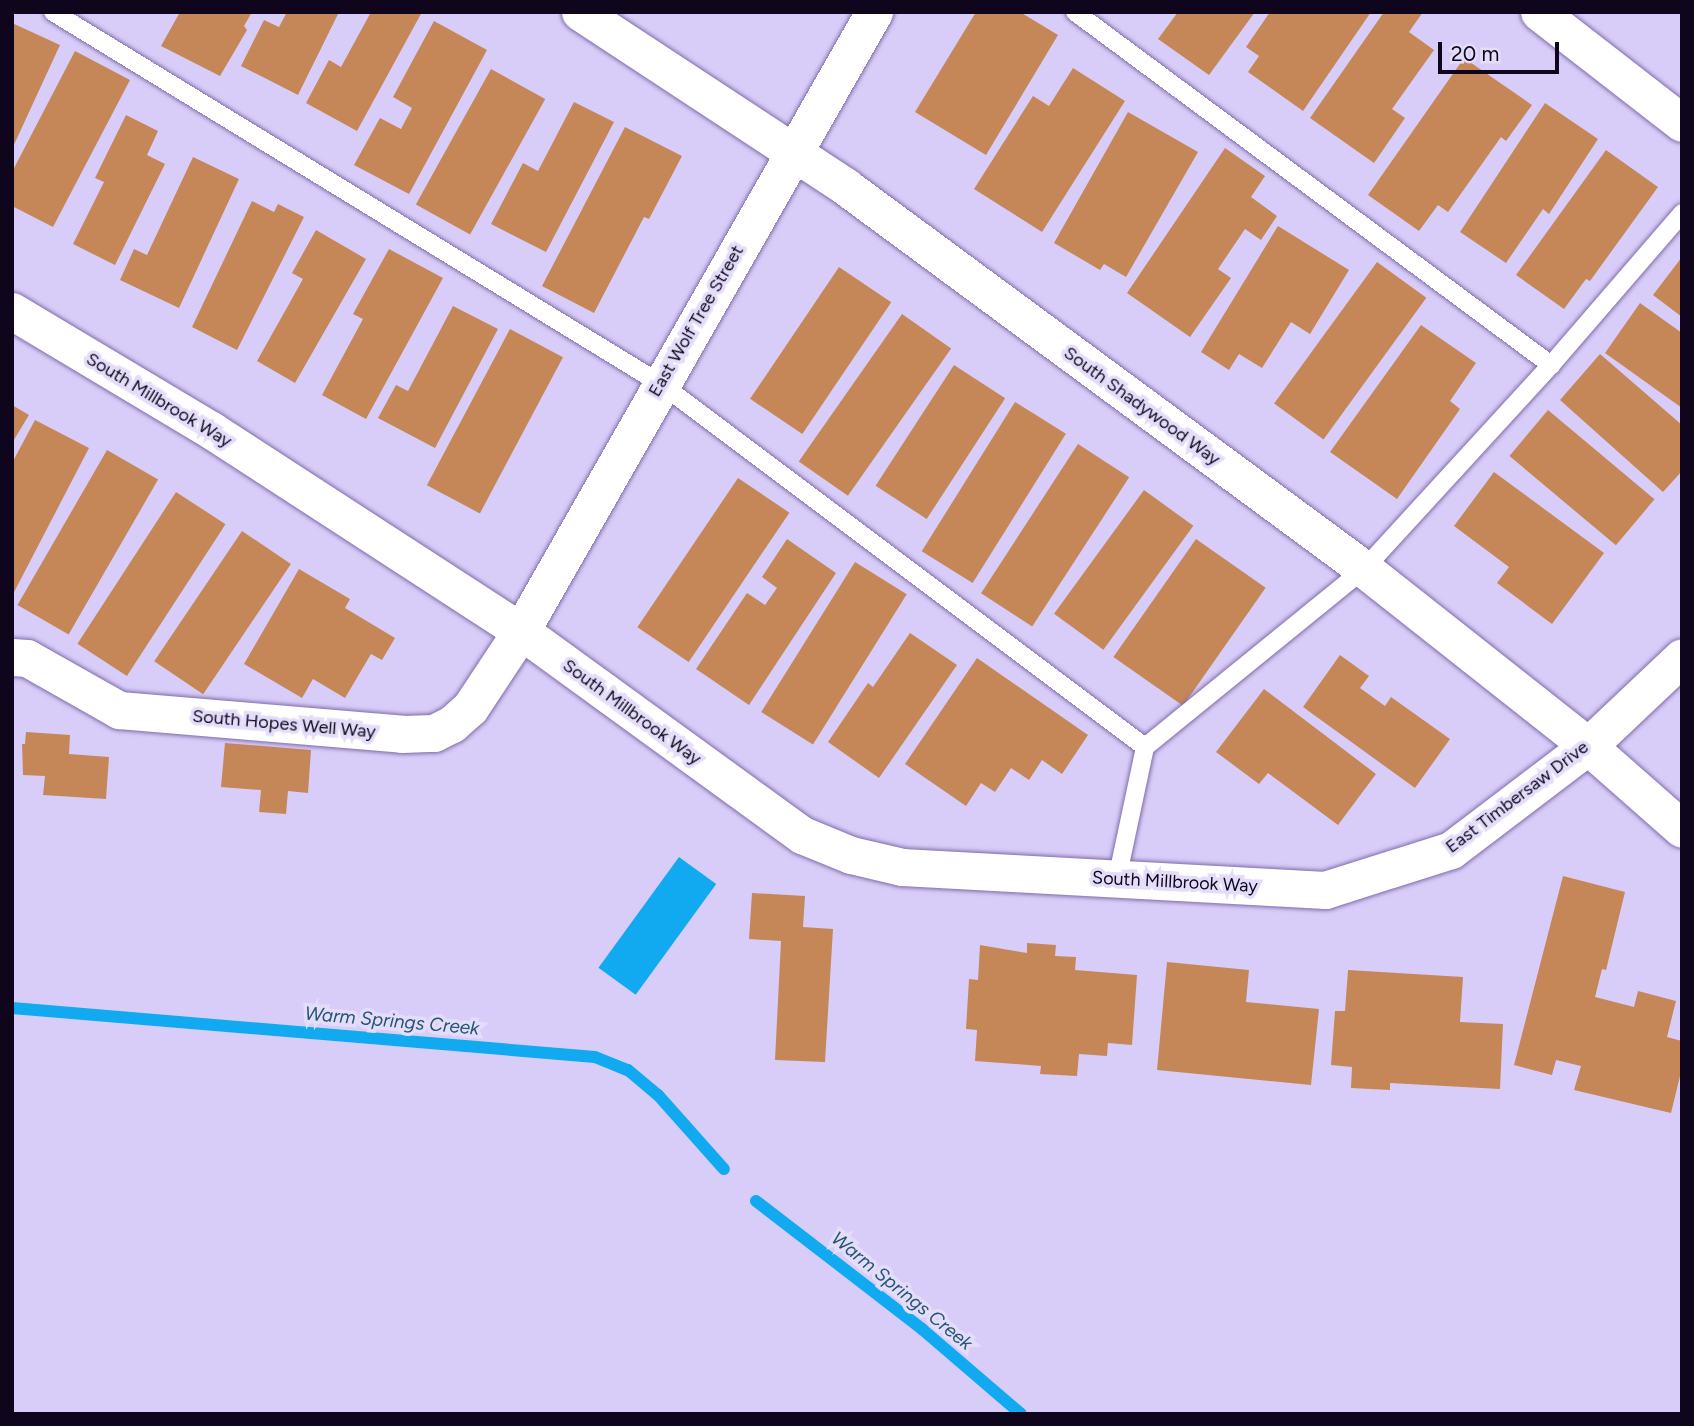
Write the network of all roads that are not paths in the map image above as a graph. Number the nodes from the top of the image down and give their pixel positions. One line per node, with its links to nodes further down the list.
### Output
1 (53, 12): 11 (lane)
2 (580, 12): 7 (street, South Shadywood Way)
3 (874, 12): 7 (street, East Wolf Tree Street)
4 (1075, 12): 10 (lane)
5 (1539, 12): 6 (street)
6 (1682, 123)
7 (792, 152): 11 (street, East Wolf Tree Street); 12 (street, South Shadywood Way)
8 (1682, 212): 10 (lane)
9 (12, 311): 13 (street, South Millbrook Way)
10 (1551, 365): 12 (lane)
11 (661, 384): 13 (street, East Wolf Tree Street); 17 (lane)
12 (1364, 569): 16 (street, South Shadywood Way); 17 (lane)
13 (521, 631): 14 (street, South Hopes Well Way); 19 (street, South Millbrook Way)
14 (17, 655)
15 (1682, 657): 16 (street, East Timbersaw Drive)
16 (1588, 746): 18 (street, South Shadywood Way); 20 (street, East Timbersaw Drive)
17 (1145, 747): 19 (lane)
18 (1682, 829)
19 (1117, 879): 20 (street, South Millbrook Way)
20 (1325, 890)

